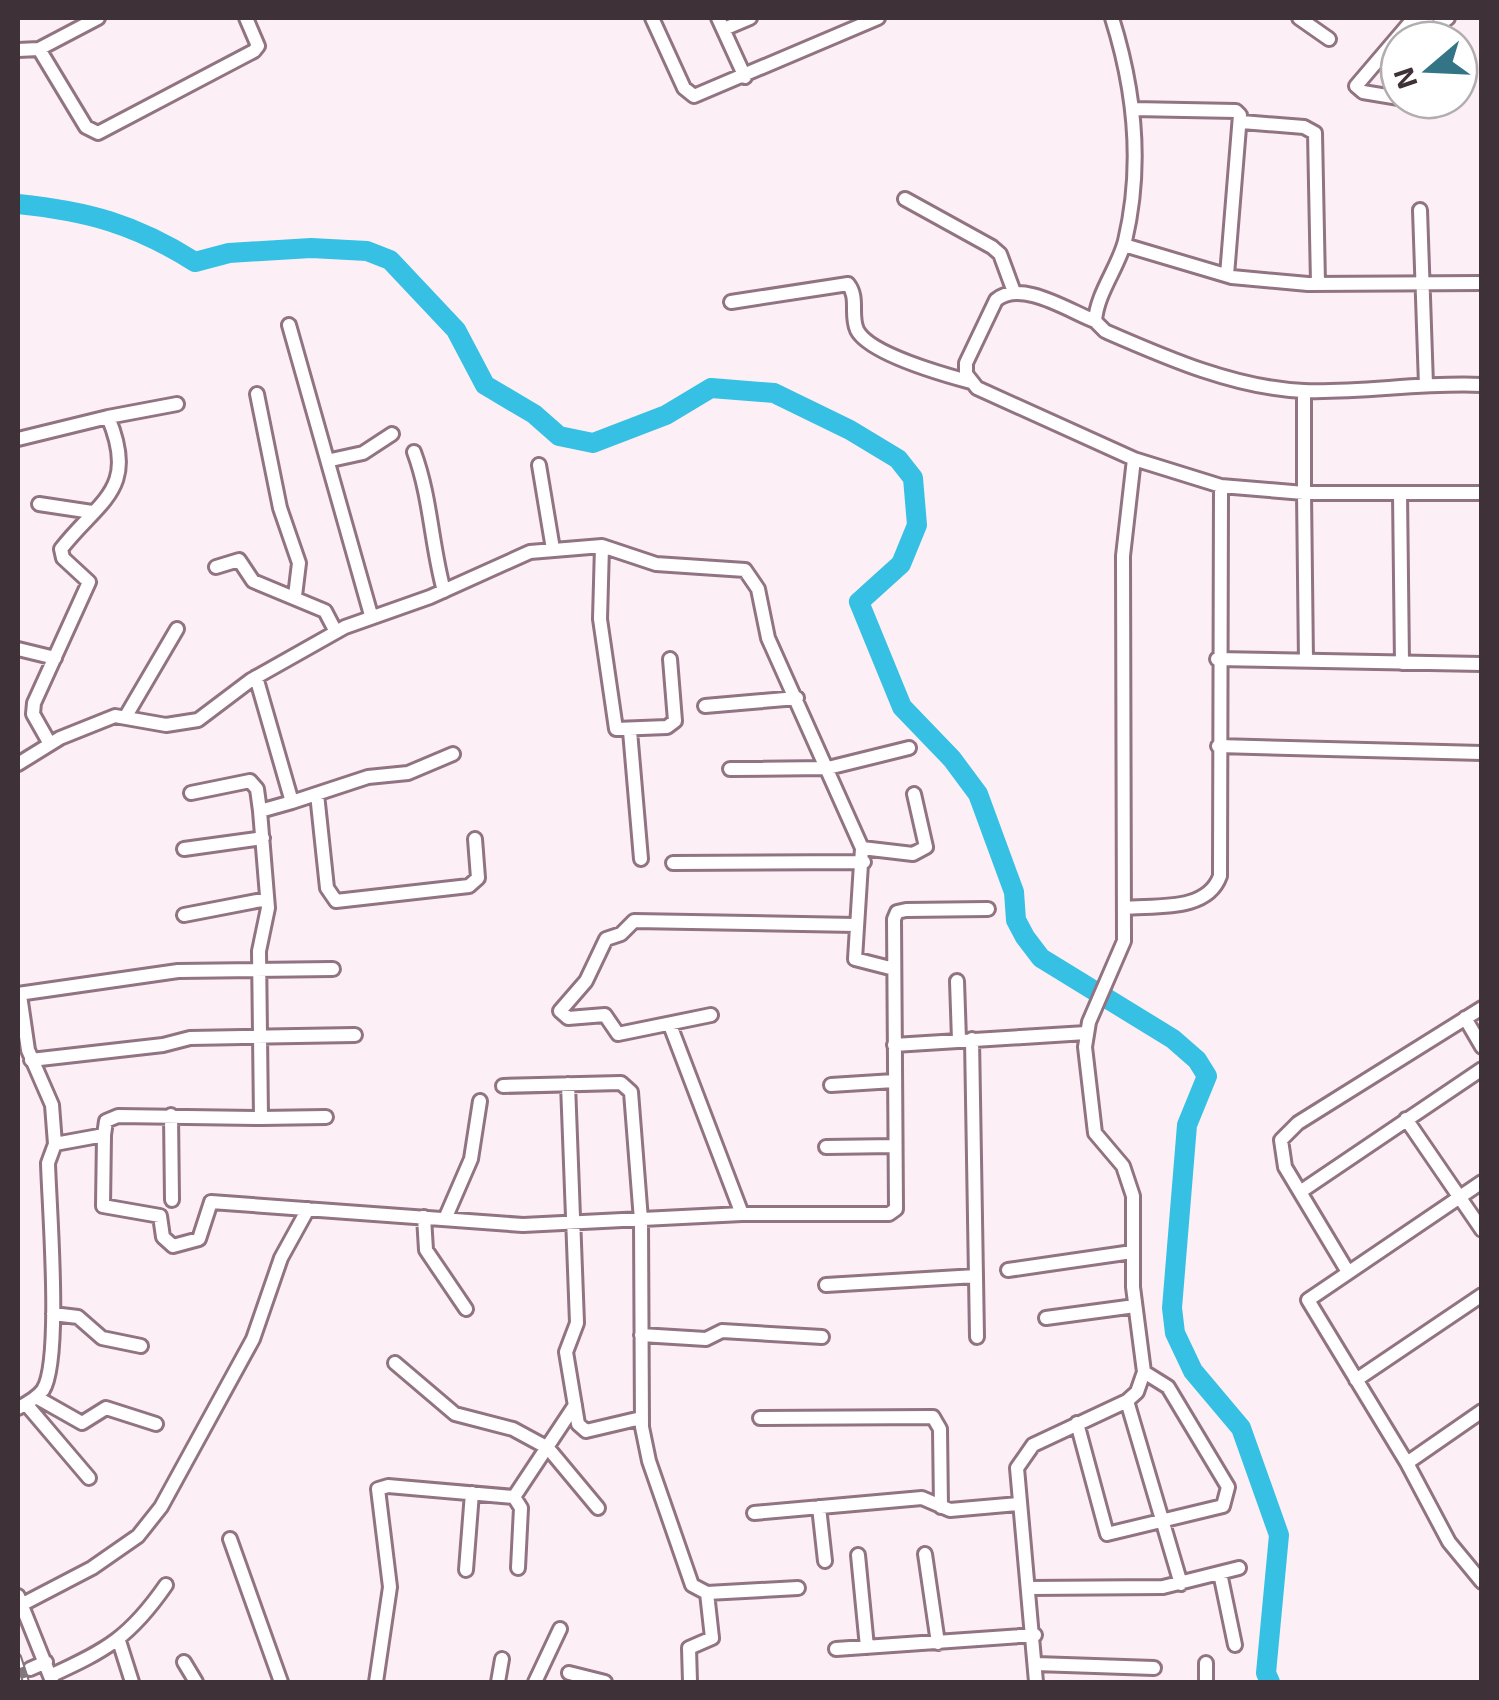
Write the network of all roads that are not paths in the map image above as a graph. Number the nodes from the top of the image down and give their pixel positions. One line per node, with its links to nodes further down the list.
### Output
1 (98, 18): 14 (street)
2 (261, 18): 12 (street)
3 (652, 18): 17 (street)
4 (750, 18): 11 (street)
5 (878, 18): 10 (street)
6 (1112, 18): 19 (street)
7 (1299, 18): 13 (street)
8 (1415, 18): 9 (street)
9 (1448, 18)
10 (854, 22): 17 (street)
11 (721, 23): 17 (street)
12 (249, 24): 14 (street)
13 (1329, 39)
14 (39, 49): 15 (street)
15 (18, 50)
16 (1379, 59): 18 (street)
17 (745, 77)
18 (1379, 95)
19 (1133, 108): 20 (street); 23 (street)
20 (1242, 122): 24 (street); 26 (street)
21 (905, 199): 28 (street)
22 (1420, 210): 27 (street)
23 (1124, 245): 24 (street); 30 (street)
24 (1227, 276): 26 (street)
25 (1482, 283): 27 (street)
26 (1318, 284): 27 (street)
27 (1423, 285): 33 (street)
28 (1014, 292): 30 (street); 32 (street)
29 (732, 302): 32 (street)
30 (1095, 321): 35 (street)
31 (289, 325): 43 (street)
32 (971, 382): 42 (street)
33 (1426, 384): 34 (street); 35 (street)
34 (1482, 385)
35 (1304, 390): 47 (street)
36 (257, 394): 55 (street)
37 (177, 404): 38 (street)
38 (108, 417): 40 (street); 50 (street)
39 (392, 434): 43 (street)
40 (18, 440)
41 (414, 452): 54 (street)
42 (1134, 459): 45 (street); 91 (street)
43 (331, 460): 56 (street)
44 (539, 465): 52 (street)
45 (1221, 486): 47 (street); 62 (street)
46 (1482, 492): 48 (street)
47 (1304, 493): 48 (street); 63 (street)
48 (1400, 493): 64 (street)
49 (39, 504): 50 (street)
50 (92, 512): 60 (street)
51 (602, 546): 52 (street); 67 (street); 70 (street)
52 (553, 549): 54 (street)
53 (216, 567): 55 (street)
54 (444, 592): 56 (street)
55 (295, 596): 58 (street)
56 (372, 614): 58 (street)
57 (177, 629): 69 (street)
58 (336, 632): 66 (street)
59 (18, 649): 60 (street)
60 (55, 658): 71 (street)
61 (670, 659): 70 (street)
62 (1217, 659): 63 (street); 72 (street)
63 (1306, 661): 64 (street)
64 (1402, 663): 65 (street)
65 (1482, 664)
66 (256, 678): 69 (street); 82 (street)
67 (797, 698): 68 (street); 77 (street)
68 (704, 706)
69 (126, 716): 71 (street)
70 (630, 732): 88 (street)
71 (50, 744): 76 (street)
72 (1218, 746): 74 (street); 91 (street)
73 (909, 748): 77 (street)
74 (1482, 753)
75 (453, 754): 80 (street)
76 (18, 764)
77 (828, 768): 78 (street); 87 (street)
78 (730, 769)
79 (191, 793): 83 (street)
80 (317, 794): 82 (street); 85 (street)
81 (914, 794): 87 (street)
82 (292, 802): 83 (street)
83 (260, 811): 84 (street)
84 (263, 838): 86 (street); 90 (street)
85 (475, 838)
86 (184, 849)
87 (863, 855): 89 (street); 94 (street)
88 (641, 860)
89 (673, 864)
90 (267, 899): 93 (street); 95 (street)
91 (1124, 908): 104 (street)
92 (988, 909): 97 (street)
93 (184, 915)
94 (856, 924): 97 (street); 103 (street)
95 (259, 967): 96 (street); 99 (street); 105 (street)
96 (332, 969)
97 (894, 969): 108 (street)
98 (956, 981): 107 (street)
99 (19, 994): 110 (street)
100 (1482, 1008): 102 (street)
101 (711, 1015): 103 (street)
102 (1465, 1018): 109 (street); 126 (street)
103 (670, 1025): 130 (street)
104 (1088, 1027): 107 (street); 136 (street)
105 (260, 1035): 106 (street); 110 (street); 119 (street)
106 (356, 1035)
107 (966, 1040): 108 (street); 139 (street)
108 (894, 1045): 112 (street)
109 (1482, 1047)
110 (31, 1060): 122 (street)
111 (1482, 1069): 120 (street)
112 (894, 1081): 114 (street); 123 (street)
113 (568, 1084): 115 (street); 133 (street); 134 (street)
114 (832, 1085)
115 (503, 1086)
116 (480, 1101): 132 (street)
117 (172, 1115): 119 (street); 121 (street); 128 (street)
118 (326, 1117): 119 (street)
119 (261, 1118)
120 (1406, 1118): 126 (street); 127 (street)
121 (104, 1135): 122 (street); 129 (street)
122 (55, 1144): 144 (street)
123 (895, 1146): 124 (street); 130 (street)
124 (826, 1148)
125 (1482, 1182): 127 (street)
126 (1300, 1192): 138 (street)
127 (1459, 1197): 135 (street); 138 (street)
128 (172, 1200)
129 (308, 1209): 131 (street); 186 (street)
130 (742, 1214): 133 (street)
131 (424, 1217): 132 (street); 143 (street)
132 (445, 1219): 134 (street)
133 (641, 1220): 134 (street); 146 (street)
134 (574, 1224): 155 (street)
135 (1482, 1230)
136 (1132, 1252): 137 (street); 142 (street)
137 (1008, 1270)
138 (1348, 1272): 152 (street)
139 (976, 1276): 140 (street); 148 (street)
140 (826, 1285)
141 (1482, 1295): 152 (street)
142 (1135, 1306): 145 (street); 151 (street)
143 (466, 1309)
144 (52, 1314): 149 (street); 154 (street)
145 (1046, 1318)
146 (641, 1335): 147 (street); 157 (street)
147 (822, 1337)
148 (976, 1337)
149 (142, 1346)
150 (395, 1362): 161 (street)
151 (1144, 1372): 153 (street); 171 (street)
152 (1356, 1380): 162 (street)
153 (1127, 1402): 159 (street); 171 (street)
154 (26, 1403): 160 (street); 163 (street)
155 (575, 1405): 157 (street); 161 (street)
156 (1482, 1410): 162 (street)
157 (641, 1418): 185 (street)
158 (760, 1418): 167 (street)
159 (1077, 1423): 166 (street); 171 (street)
160 (156, 1424)
161 (548, 1448): 165 (street); 168 (street)
162 (1407, 1462): 180 (street)
163 (88, 1478)
164 (472, 1493): 165 (street); 178 (street); 205 (street)
165 (514, 1496): 176 (street)
166 (1019, 1504): 167 (street); 184 (street)
167 (941, 1507): 169 (street)
168 (598, 1508)
169 (819, 1508): 170 (street); 175 (street)
170 (754, 1514)
171 (1162, 1522): 181 (street)
172 (230, 1539): 204 (street)
173 (925, 1554): 190 (street)
174 (858, 1555): 192 (street)
175 (825, 1561)
176 (518, 1568)
177 (1239, 1568): 179 (street)
178 (466, 1570)
179 (1220, 1573): 181 (street); 191 (street)
180 (1482, 1582)
181 (1181, 1584): 184 (street)
182 (166, 1585): 189 (street)
183 (798, 1588): 185 (street)
184 (1029, 1588): 188 (street)
185 (707, 1594): 209 (street)
186 (20, 1600): 200 (street)
187 (560, 1629): 207 (street)
188 (1035, 1635): 190 (street); 197 (street)
189 (120, 1641): 200 (street); 202 (street)
190 (938, 1643): 192 (street)
191 (1235, 1645)
192 (867, 1647): 193 (street)
193 (836, 1649)
194 (502, 1659): 206 (street)
195 (184, 1662): 203 (street)
196 (1206, 1663): 211 (street)
197 (1036, 1664): 198 (street); 210 (street)
198 (1154, 1668)
199 (30, 1669): 200 (street)
200 (50, 1674)
201 (568, 1674): 208 (street)
202 (132, 1682)
203 (196, 1682)
204 (281, 1682)
205 (376, 1682)
206 (498, 1682)
207 (535, 1682)
208 (604, 1682)
209 (690, 1682)
210 (1036, 1682)
211 (1206, 1682)

